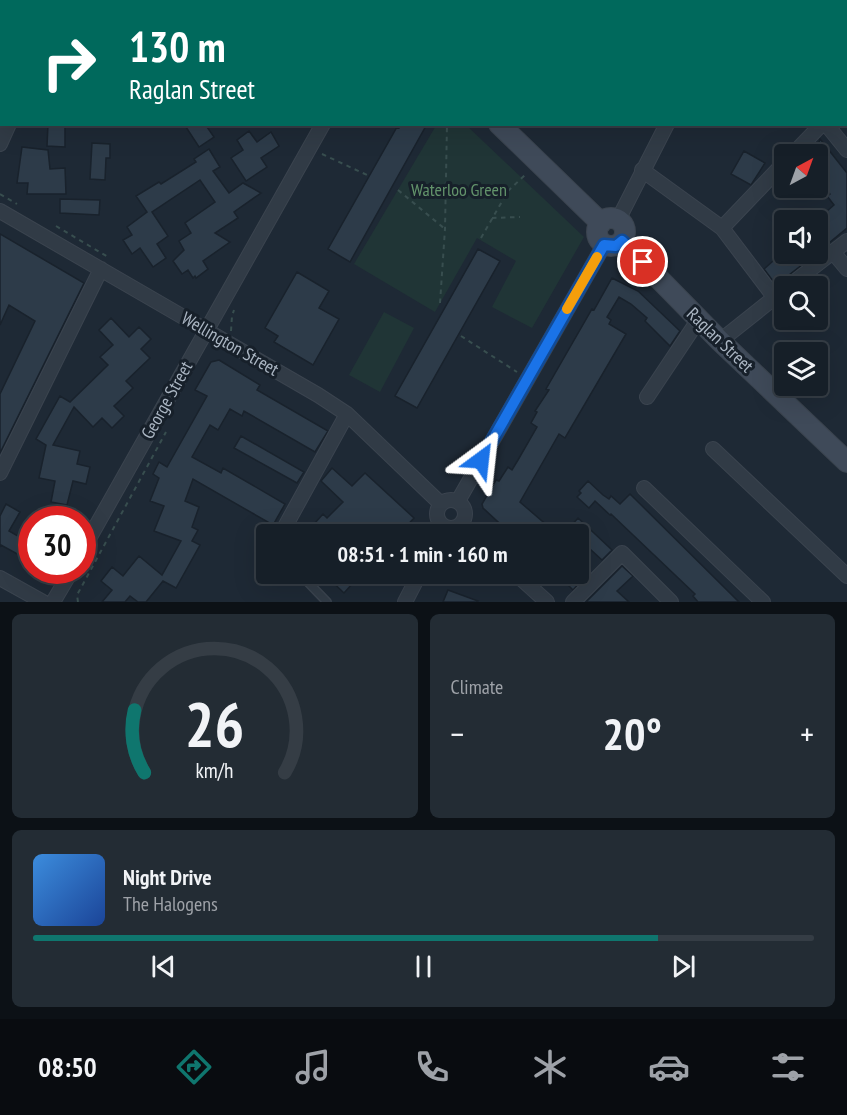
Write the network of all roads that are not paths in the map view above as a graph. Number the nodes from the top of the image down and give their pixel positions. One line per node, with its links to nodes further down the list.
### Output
1 (8, 126): 7 (street)
2 (322, 126): 24 (street, George Street)
3 (501, 126): 13 (street)
4 (666, 126): 10 (street)
5 (822, 126): 8 (street)
6 (826, 126): 9 (street)
7 (0, 144)
8 (803, 144)
9 (847, 150)
10 (642, 170): 13 (street); 14 (street)
11 (774, 173): 14 (street)
12 (0, 211): 18 (street, Wellington Street)
13 (609, 221): 16 (street)
14 (722, 228): 21 (street)
15 (847, 241): 17 (street)
16 (613, 243): 23 (street, Raglan Street); 32 (street)
17 (833, 252): 19 (street); 20 (street)
18 (101, 269): 24 (street, Wellington Street); 30 (street)
19 (847, 269)
20 (802, 276)
21 (774, 287)
22 (774, 299): 25 (street)
23 (699, 320): 25 (street, Raglan Street); 26 (street)
24 (206, 330): 27 (street, Wellington Street); 37 (street, George Street)
25 (720, 341): 29 (street, Raglan Street)
26 (647, 397)
27 (347, 414): 33 (street, Wellington Street); 34 (street)
28 (713, 449): 38 (street)
29 (847, 462)
30 (0, 473)
31 (644, 488): 51 (street)
32 (458, 501): 33 (street); 36 (street)
33 (441, 504): 35 (street)
34 (286, 524)
35 (440, 524)
36 (462, 524)
37 (96, 526)
38 (847, 576)
39 (0, 578): 44 (street)
40 (64, 584): 45 (street)
41 (310, 584): 46 (lane)
42 (414, 584): 47 (street)
43 (527, 584): 48 (street)
44 (43, 602)
45 (53, 602)
46 (327, 602)
47 (405, 602)
48 (547, 602)
49 (573, 602): 50 (street)
50 (671, 602)
51 (764, 602)

